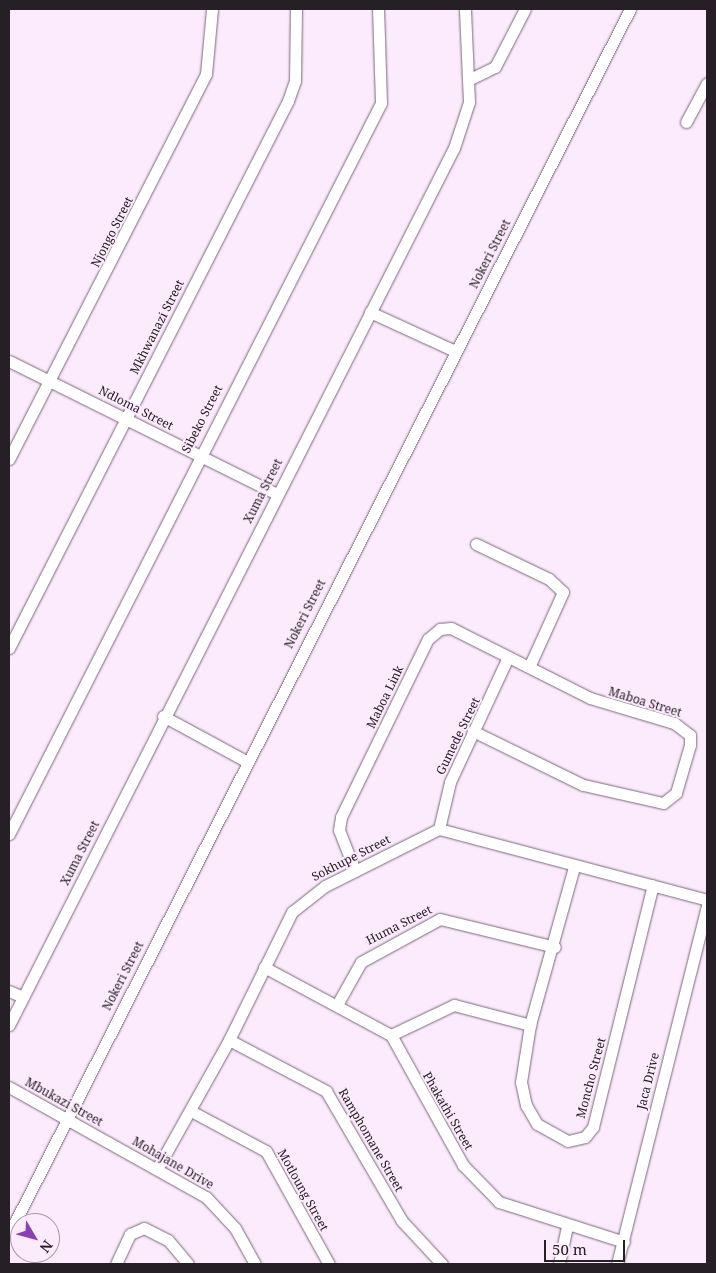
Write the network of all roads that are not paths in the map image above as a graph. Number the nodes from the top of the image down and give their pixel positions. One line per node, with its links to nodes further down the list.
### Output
1 (212, 9): 13 (street, Njongo Street)
2 (296, 9): 14 (street, Mkhwanazi Street)
3 (378, 9): 15 (street, Sibeko Street)
4 (465, 9): 7 (street, Xuma Street)
5 (526, 9): 7 (street)
6 (630, 9): 11 (street, Nokeri Street)
7 (468, 80): 10 (street, Xuma Street)
8 (707, 82): 9 (street)
9 (686, 122)
10 (370, 312): 11 (street); 17 (street, Xuma Street)
11 (455, 351): 24 (street, Nokeri Street)
12 (9, 361): 13 (street, Ndloma Street)
13 (49, 379): 14 (street, Ndloma Street); 16 (street, Njongo Street)
14 (126, 419): 15 (street, Ndloma Street); 19 (street, Mkhwanazi Street)
15 (199, 456): 17 (street, Ndloma Street); 26 (street, Sibeko Street)
16 (9, 459)
17 (277, 494): 22 (street, Xuma Street)
18 (476, 544): 21 (street)
19 (9, 648)
20 (508, 657): 21 (street, Maboa Link); 23 (street, Gumede Street); 28 (street, Maboa Link)
21 (529, 666): 23 (street, Maboa Street)
22 (164, 716): 24 (street); 35 (street, Xuma Street)
23 (474, 731): 25 (street, Gumede Street)
24 (246, 761): 43 (street, Nokeri Street)
25 (439, 829): 27 (street); 28 (street, Sokhupe Street)
26 (9, 834)
27 (574, 867): 29 (street); 32 (street, Moncho Street)
28 (355, 871): 33 (street, Sokhupe Street)
29 (653, 885): 30 (street); 38 (street, Moncho Street)
30 (707, 900)
31 (707, 905): 48 (street, Jaca Drive)
32 (555, 946): 36 (street, Huma Street); 38 (street, Moncho Street)
33 (264, 967): 36 (street, Phakathi Street); 40 (street, Sokhupe Street)
34 (9, 991): 35 (street)
35 (23, 997): 37 (street, Xuma Street)
36 (338, 1003): 39 (street, Phakathi Street)
37 (9, 1025)
38 (530, 1025): 39 (street)
39 (391, 1035): 46 (street, Phakathi Street)
40 (230, 1040): 42 (street, Sokhupe Street); 53 (street, Ramphomane Street)
41 (9, 1087): 43 (street, Mbukazi Street)
42 (191, 1111): 45 (street, Sokhupe Street); 52 (street, Motloung Street)
43 (66, 1117): 44 (street, Mbukazi Street); 47 (street, Nokeri Street)
44 (106, 1140): 45 (street, Mohajane Drive)
45 (157, 1169): 51 (street, Mohajane Drive)
46 (567, 1226): 48 (street, Phakathi Street); 54 (street)
47 (9, 1234)
48 (624, 1242): 55 (street, Jaca Drive)
49 (116, 1264): 50 (street)
50 (188, 1264)
51 (255, 1264)
52 (329, 1264)
53 (442, 1264)
54 (559, 1264)
55 (617, 1264)

